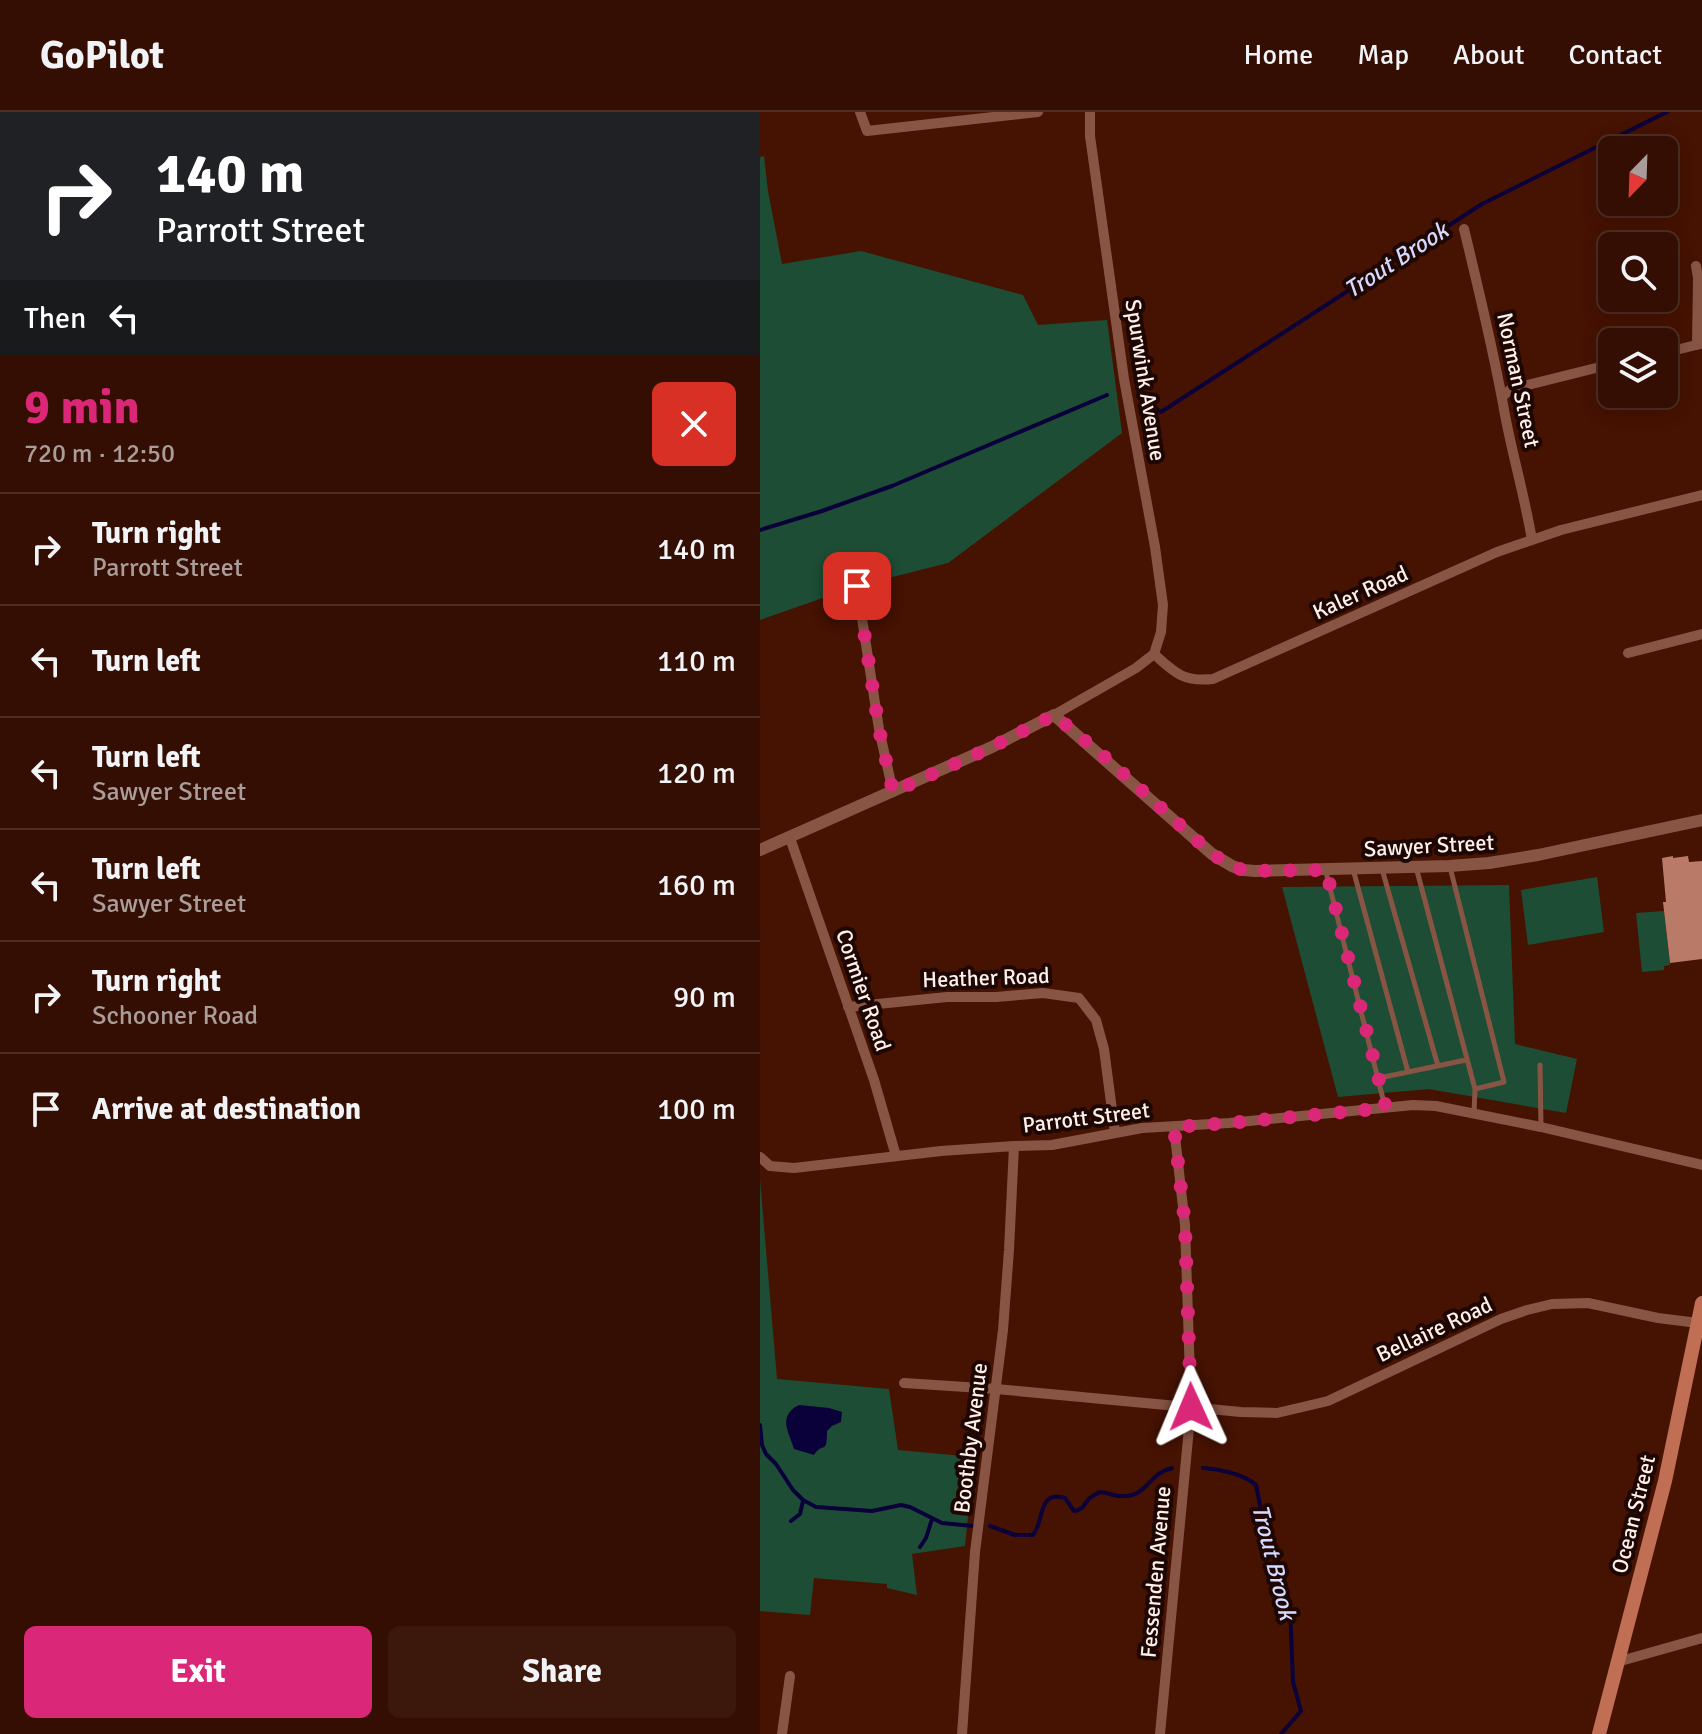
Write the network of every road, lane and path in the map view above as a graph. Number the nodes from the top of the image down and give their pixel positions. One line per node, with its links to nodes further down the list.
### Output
1 (860, 112): 4 (street)
2 (1038, 112): 4 (street)
3 (1090, 112): 16 (street, Spurwink Avenue)
4 (1004, 114)
5 (1464, 229): 10 (street, Norman Street)
6 (1696, 266): 7 (street)
7 (1699, 344): 8 (street)
8 (1678, 349)
9 (1598, 367): 10 (street)
10 (1503, 396): 12 (street, Norman Street)
11 (1702, 495): 12 (street, Kaler Road)
12 (1532, 540): 16 (street, Kaler Road)
13 (857, 586): 18 (street)
14 (1702, 634): 15 (street)
15 (1628, 653)
16 (1154, 654): 17 (street)
17 (1054, 715): 18 (street); 26 (street, Sawyer Street)
18 (893, 792): 20 (street)
19 (1702, 820): 22 (street, Sawyer Street)
20 (790, 838): 21 (street); 27 (street, Cormier Road)
21 (760, 850)
22 (1449, 866): 23 (street, Sawyer Street); 33 (lane)
23 (1416, 867): 24 (street, Sawyer Street); 28 (lane)
24 (1381, 868): 25 (street, Sawyer Street); 30 (lane)
25 (1353, 869): 26 (street, Sawyer Street); 31 (lane)
26 (1326, 870): 32 (lane)
27 (848, 1007): 38 (street, Heather Road); 40 (street, Cormier Road)
28 (1466, 1060): 30 (lane); 33 (lane)
29 (1540, 1065): 37 (lane)
30 (1438, 1066): 31 (lane)
31 (1408, 1072): 32 (lane)
32 (1379, 1078): 34 (lane)
33 (1475, 1089): 35 (lane)
34 (1386, 1108): 35 (street, Parrott Street); 36 (street, Parrott Street)
35 (1474, 1114): 37 (street, Parrott Street)
36 (1174, 1127): 38 (street, Parrott Street); 48 (street, Fessenden Avenue)
37 (1541, 1127): 42 (street, Parrott Street)
38 (1115, 1133): 39 (street, Parrott Street)
39 (1014, 1146): 40 (street, Parrott Street); 47 (street, Boothby Avenue)
40 (896, 1156): 41 (street, Parrott Street)
41 (760, 1157)
42 (1702, 1165)
43 (1702, 1303): 44 (main road, Ocean Street)
44 (1698, 1323): 45 (main road, Ocean Street); 48 (street, Bellaire Road)
45 (1696, 1362): 50 (main road, Ocean Street)
46 (904, 1383): 47 (street, Bellaire Road)
47 (996, 1389): 48 (street, Bellaire Road); 53 (street, Boothby Avenue)
48 (1191, 1407): 54 (street, Fessenden Avenue)
49 (1702, 1638): 50 (street)
50 (1617, 1662): 55 (main road, Ocean Street)
51 (790, 1676): 52 (street)
52 (782, 1734)
53 (962, 1734)
54 (1160, 1734)
55 (1599, 1734)

